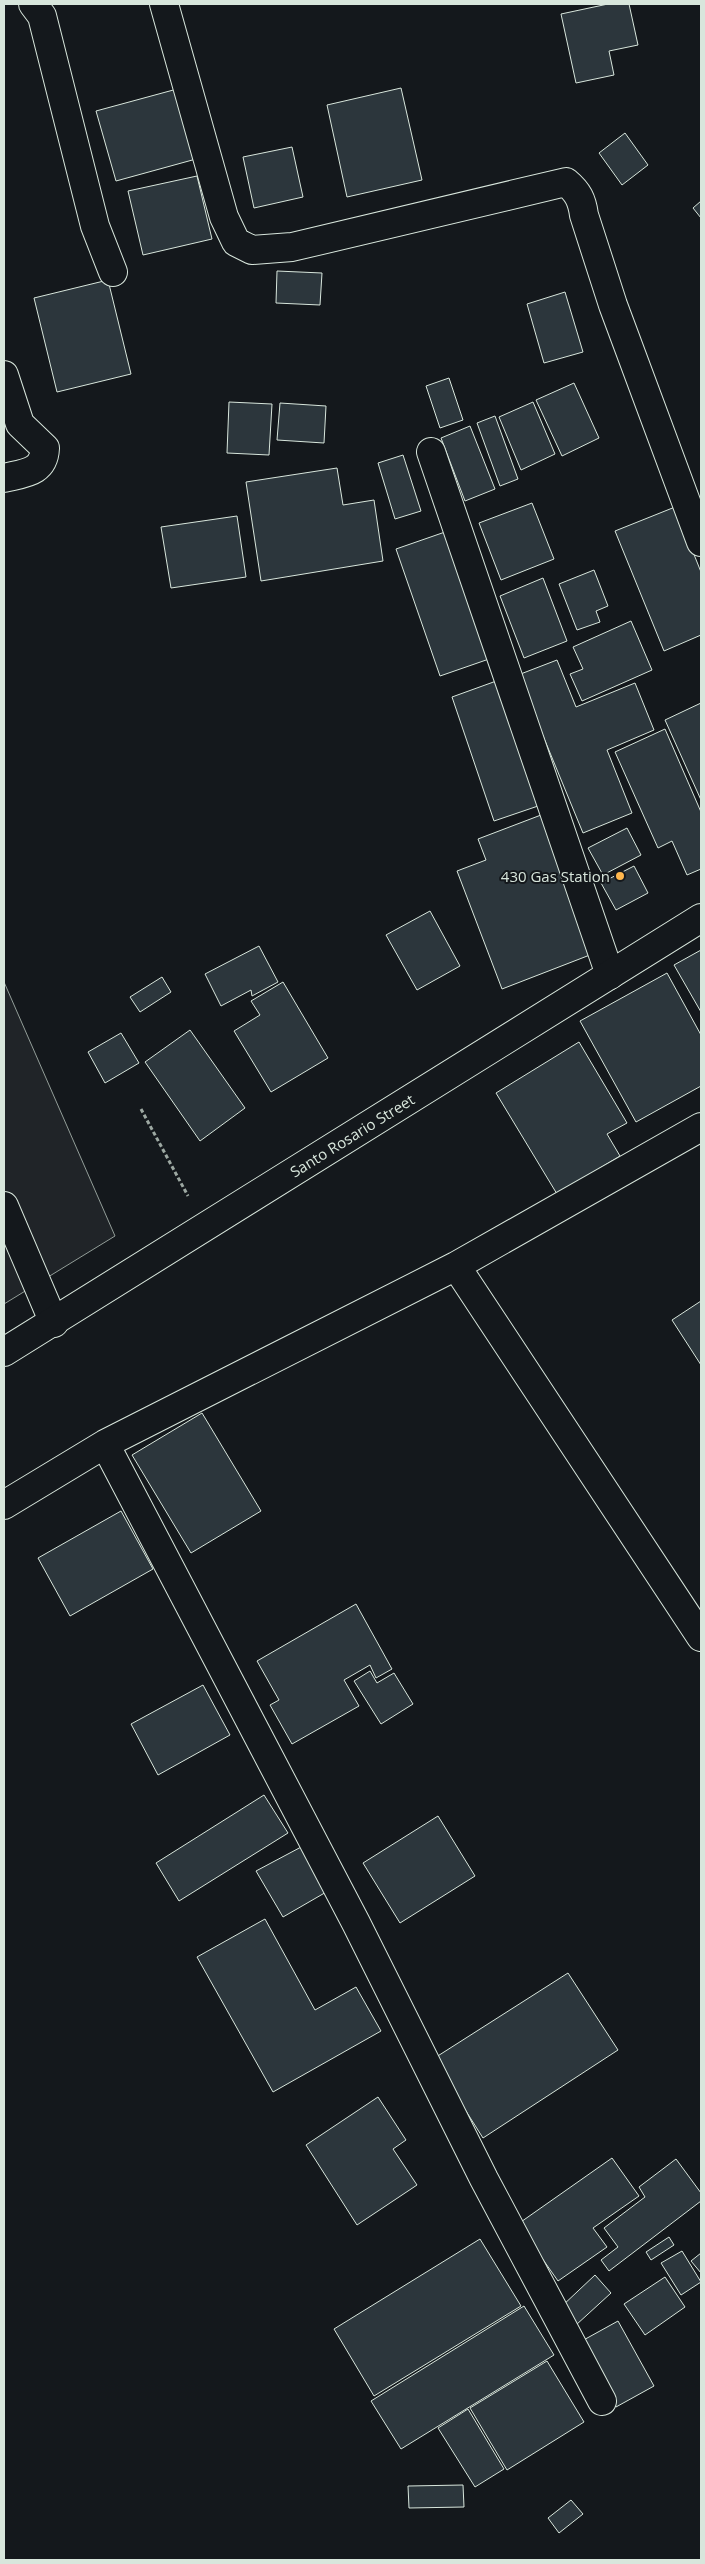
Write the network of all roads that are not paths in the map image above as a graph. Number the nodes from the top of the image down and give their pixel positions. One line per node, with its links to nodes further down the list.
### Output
1 (32, 4): 3 (street)
2 (164, 4): 7 (street)
3 (113, 272)
4 (4, 375): 6 (street)
5 (431, 452): 9 (street)
6 (4, 478)
7 (701, 542)
8 (701, 918): 9 (street, Santo Rosario Street)
9 (610, 975): 13 (street, Santo Rosario Street)
10 (701, 1128): 12 (street)
11 (4, 1206): 13 (street)
12 (456, 1266): 15 (street); 17 (street)
13 (54, 1323): 14 (street, Santo Rosario Street)
14 (4, 1352)
15 (105, 1444): 16 (street); 18 (street)
16 (4, 1505)
17 (701, 1637)
18 (602, 2401)

